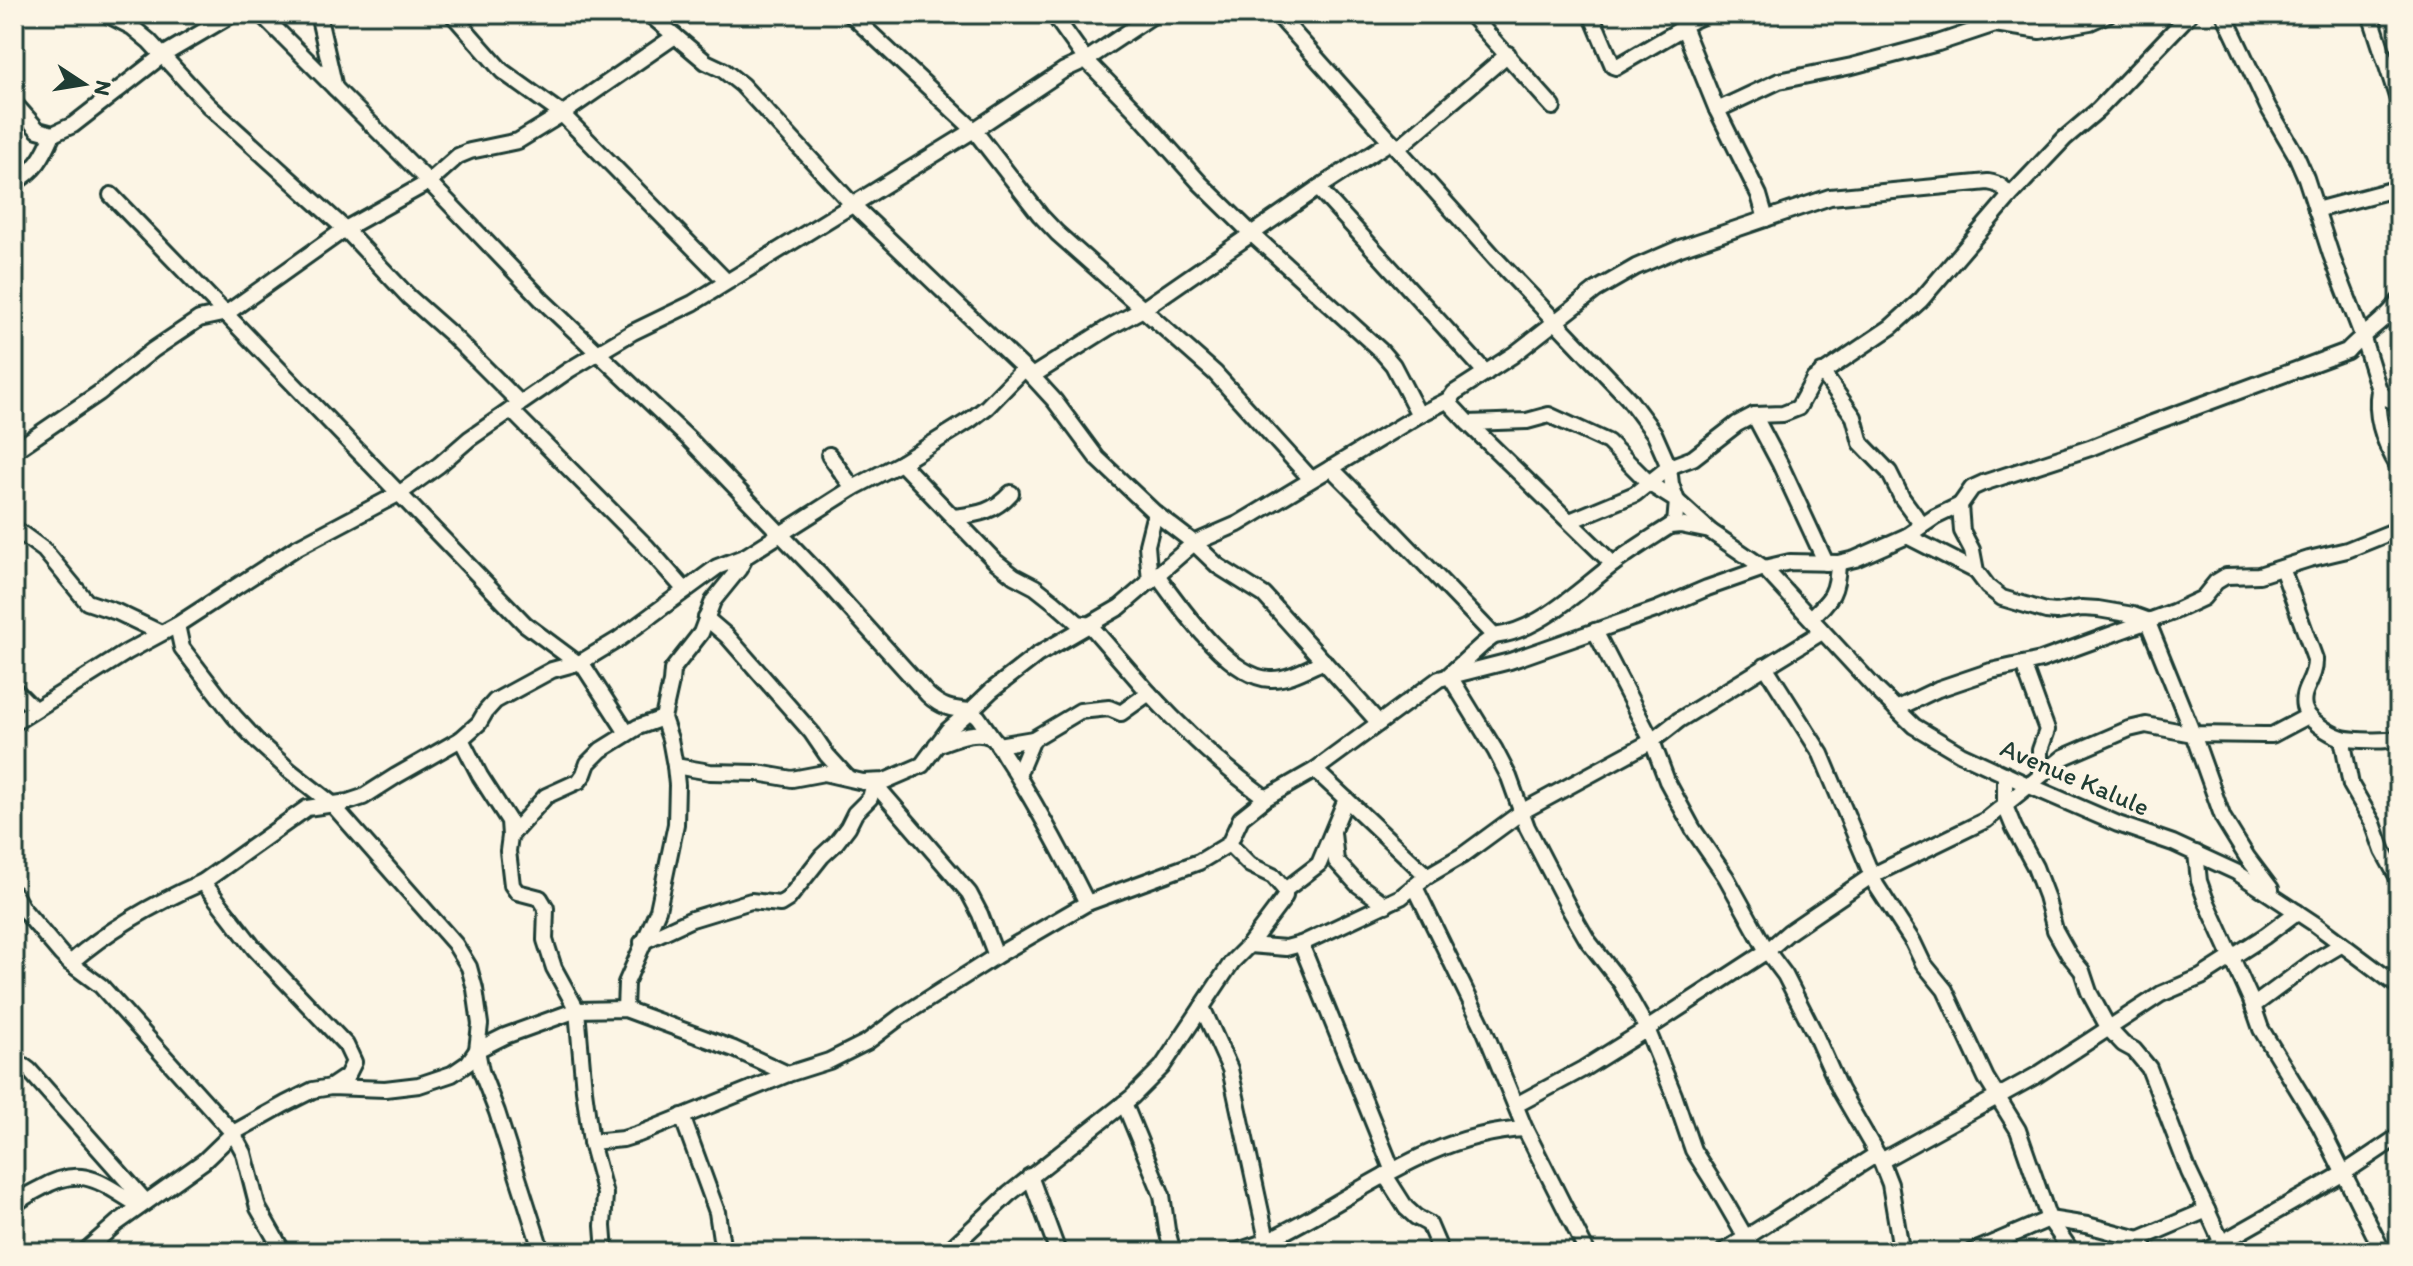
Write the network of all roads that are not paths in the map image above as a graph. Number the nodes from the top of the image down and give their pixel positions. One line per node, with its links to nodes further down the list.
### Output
1 (106, 14): 21 (street)
2 (233, 14): 21 (street)
3 (261, 14): 23 (street)
4 (318, 14): 23 (street)
5 (452, 14): 28 (street)
6 (649, 14): 19 (street)
7 (850, 14): 29 (street)
8 (1053, 14): 22 (street)
9 (1155, 14): 22 (street)
10 (1277, 14): 31 (street)
11 (1470, 14): 20 (street)
12 (1591, 14): 18 (street)
13 (1707, 14): 18 (street)
14 (2108, 14): 27 (street)
15 (2190, 14): 37 (street)
16 (2224, 14): 39 (street)
17 (2370, 14): 25 (street)
18 (1681, 22): 27 (street)
19 (675, 36): 28 (street); 38 (street)
20 (1508, 54): 26 (street); 31 (street)
21 (163, 55): 30 (street); 41 (street)
22 (1086, 60): 29 (street); 42 (street)
23 (335, 89): 32 (street)
24 (14, 103): 30 (street)
25 (2399, 103)
26 (1553, 107)
27 (1717, 110): 40 (street)
28 (562, 114): 32 (street); 43 (street)
29 (974, 130): 38 (street); 45 (street)
30 (53, 134): 33 (street)
31 (1395, 145): 34 (street); 47 (street)
32 (429, 182): 41 (street); 50 (street)
33 (14, 183)
34 (1318, 188): 42 (street); 54 (street)
35 (2399, 188): 39 (street)
36 (111, 195): 46 (street)
37 (2009, 197): 40 (street); 53 (street)
38 (853, 205): 43 (street); 52 (street)
39 (2316, 210): 48 (street)
40 (1766, 219): 47 (street)
41 (345, 229): 46 (street); 58 (street)
42 (1252, 234): 45 (street); 59 (street)
43 (726, 281): 50 (street)
44 (2399, 301): 48 (street)
45 (1143, 309): 52 (street); 70 (street)
46 (227, 313): 64 (street); 73 (street)
47 (1554, 321): 54 (street); 67 (street)
48 (2362, 335): 49 (street); 51 (street)
49 (2347, 351): 51 (street); 76 (street)
50 (597, 353): 58 (street); 85 (street)
51 (2367, 355): 55 (street)
52 (1028, 372): 66 (street); 77 (street)
53 (1822, 372): 60 (street); 81 (street)
54 (1486, 373): 56 (street)
55 (2379, 390): 57 (street); 63 (street)
56 (1450, 399): 59 (street); 62 (street)
57 (2399, 404)
58 (515, 406): 73 (street); 95 (street)
59 (1419, 415): 68 (street)
60 (1754, 415): 67 (street); 89 (street)
61 (2399, 417): 63 (street)
62 (1468, 423): 71 (street, Avenue Kalule); 79 (street)
63 (2388, 448): 69 (street)
64 (14, 451)
65 (829, 455): 72 (street)
66 (901, 463): 72 (street); 78 (street)
67 (1669, 467): 71 (street); 75 (street)
68 (1331, 468): 70 (street); 104 (street)
69 (2399, 468)
70 (1311, 479): 87 (street)
71 (1650, 484): 75 (street, Avenue Kalule); 79 (street)
72 (853, 488): 85 (street)
73 (400, 493): 99 (street); 106 (street)
74 (1011, 493): 78 (street)
75 (1677, 501): 80 (street); 84 (street, Avenue Kalule)
76 (1960, 505): 81 (street); 93 (street)
77 (1155, 513): 87 (street); 94 (street)
78 (954, 517): 100 (street)
79 (1570, 521): 90 (street)
80 (1675, 524): 84 (street); 90 (street)
81 (1922, 525): 86 (street)
82 (14, 528): 103 (street)
83 (2399, 529): 92 (street)
84 (1710, 531): 91 (street, Avenue Kalule)
85 (782, 534): 88 (street); 113 (street)
86 (1907, 536): 89 (street); 93 (street)
87 (1194, 543): 94 (street); 105 (street)
88 (746, 556): 95 (street); 96 (street)
89 (1832, 563): 91 (street); 97 (street)
90 (1613, 564): 104 (street)
91 (1764, 568): 97 (street, Avenue Kalule); 101 (street)
92 (2282, 568): 98 (street); 116 (street)
93 (1976, 571): 98 (street)
94 (1154, 579): 100 (street); 105 (street)
95 (685, 590): 106 (street)
96 (706, 618): 117 (street); 134 (street)
97 (1811, 618): 102 (street, Avenue Kalule)
98 (2147, 620): 107 (street); 122 (street)
99 (177, 625): 103 (street); 139 (street)
100 (1090, 625): 111 (street); 115 (street)
101 (1595, 631): 109 (street); 128 (street)
102 (1822, 632): 108 (street); 114 (street, Avenue Kalule)
103 (161, 633): 112 (street)
104 (1494, 636): 109 (street)
105 (1324, 661): 119 (street)
106 (579, 662): 121 (street); 124 (street)
107 (2023, 664): 114 (street); 135 (street)
108 (1765, 666): 128 (street); 149 (street)
109 (1449, 675): 119 (street); 141 (street)
110 (14, 689): 112 (street)
111 (1149, 693): 125 (street); 137 (street)
112 (34, 709): 118 (street)
113 (947, 709): 115 (street); 120 (street)
114 (1896, 709): 132 (street, Avenue Kalule)
115 (970, 711): 120 (street); 127 (street)
116 (2308, 716): 122 (street); 123 (street)
117 (663, 718): 121 (street); 130 (street)
118 (14, 723)
119 (1379, 723): 131 (street)
120 (948, 730): 129 (street)
121 (627, 733): 143 (street)
122 (2193, 734): 135 (street); 155 (street)
123 (2342, 738): 126 (street); 150 (street)
124 (461, 739): 139 (street); 143 (street)
125 (1033, 739): 127 (street); 133 (street)
126 (2399, 739)
127 (995, 741): 129 (street); 133 (street)
128 (1652, 741): 141 (street); 163 (street)
129 (936, 745): 136 (street)
130 (675, 766): 134 (street); 159 (street)
131 (1315, 770): 137 (street); 138 (street)
132 (2005, 774): 135 (street, Avenue Kalule); 140 (street)
133 (1018, 775): 156 (street)
134 (847, 777): 136 (street)
135 (2035, 781): 140 (street); 145 (street, Avenue Kalule)
136 (874, 783): 159 (street); 164 (street)
137 (1266, 798): 144 (street)
138 (1346, 799): 142 (street); 148 (street)
139 (331, 803): 151 (street); 174 (street)
140 (2005, 806): 149 (street); 173 (street)
141 (1523, 811): 148 (street); 172 (street)
142 (1333, 831): 146 (street); 147 (street)
143 (510, 836): 171 (street)
144 (1229, 844): 153 (street); 156 (street)
145 (2196, 853): 155 (street, Avenue Kalule); 165 (street)
146 (1336, 861): 147 (street); 157 (street)
147 (1319, 864): 153 (street)
148 (1427, 876): 152 (street)
149 (1871, 876): 163 (street); 178 (street)
150 (2399, 880)
151 (203, 882): 166 (street); 177 (street)
152 (1415, 887): 157 (street); 180 (street)
153 (1285, 890): 161 (street)
154 (14, 894): 166 (street)
155 (2278, 899): 158 (street, Avenue Kalule)
156 (1087, 903): 164 (street)
157 (1386, 905): 160 (street)
158 (2297, 912): 162 (street, Avenue Kalule); 165 (street)
159 (642, 942): 170 (street)
160 (1301, 944): 161 (street); 187 (street)
161 (1249, 945): 169 (street)
162 (2341, 945): 167 (street, Avenue Kalule); 168 (street)
163 (1767, 951): 172 (street); 186 (street)
164 (996, 956): 176 (street)
165 (2231, 958): 168 (street); 173 (street)
166 (70, 963): 183 (street)
167 (2399, 987)
168 (2253, 1006): 188 (street)
169 (1202, 1007): 179 (street); 196 (street)
170 (625, 1009): 171 (street); 176 (street)
171 (577, 1010): 174 (street); 185 (street)
172 (1647, 1029): 180 (street); 194 (street)
173 (2109, 1029): 178 (street); 192 (street)
174 (477, 1050): 177 (street); 200 (street)
175 (14, 1059): 190 (street)
176 (788, 1074): 181 (street)
177 (331, 1087): 183 (street)
178 (1997, 1098): 186 (street); 193 (street)
179 (1124, 1103): 189 (street); 205 (street)
180 (1516, 1105): 182 (street)
181 (682, 1116): 185 (street); 202 (street)
182 (1525, 1129): 187 (street); 208 (street)
183 (233, 1133): 190 (street); 199 (street)
184 (2399, 1136): 188 (street)
185 (591, 1142): 201 (street)
186 (1879, 1158): 194 (street); 211 (street)
187 (1388, 1172): 196 (street); 207 (street)
188 (2344, 1173): 197 (street); 216 (street)
189 (1030, 1176): 203 (street); 204 (street)
190 (143, 1204): 191 (street); 198 (street)
191 (14, 1206)
192 (2207, 1210): 195 (street); 197 (street)
193 (2049, 1219): 195 (street); 212 (street); 213 (street)
194 (1746, 1237): 209 (street); 210 (street)
195 (2139, 1239): 214 (street)
196 (1271, 1246): 206 (street)
197 (2224, 1248): 215 (street)
198 (84, 1252)
199 (283, 1252)
200 (539, 1252)
201 (605, 1252)
202 (723, 1252)
203 (947, 1252)
204 (1058, 1252)
205 (1173, 1252)
206 (1234, 1252)
207 (1441, 1252)
208 (1587, 1252)
209 (1723, 1252)
210 (1754, 1252)
211 (1904, 1252)
212 (1972, 1252)
213 (2072, 1252)
214 (2147, 1252)
215 (2205, 1252)
216 (2383, 1252)

